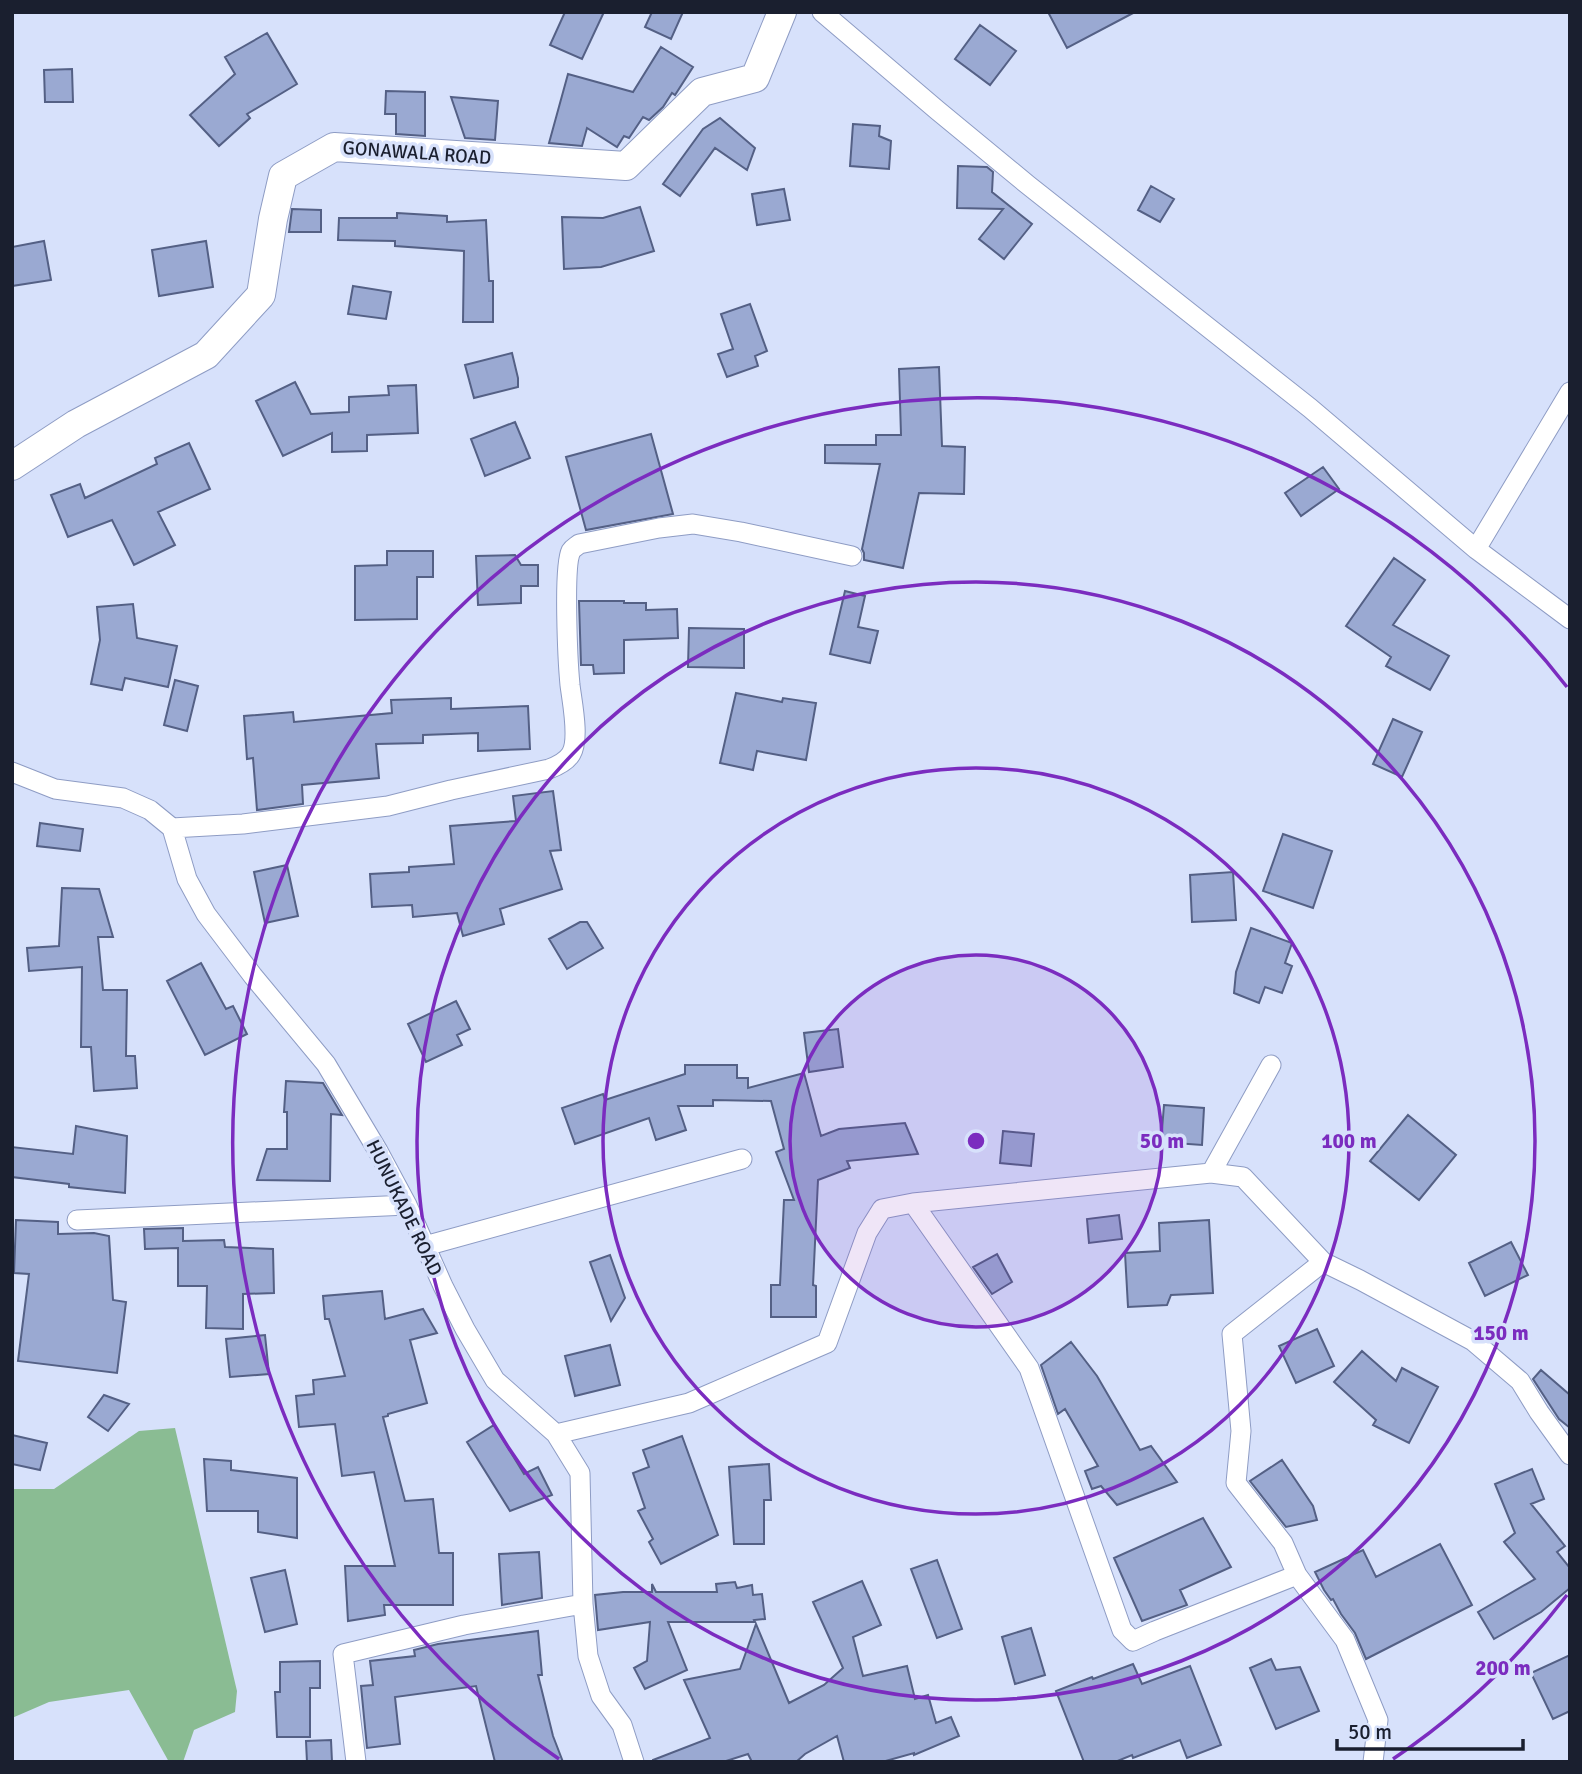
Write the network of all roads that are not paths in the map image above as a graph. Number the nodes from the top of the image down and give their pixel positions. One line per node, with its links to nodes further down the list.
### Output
1 (782, 12): 4 (street, GONAWALA ROAD)
2 (822, 12): 5 (street)
3 (1570, 392): 5 (street)
4 (12, 466)
5 (1476, 549): 7 (street)
6 (852, 556): 9 (street)
7 (1570, 619)
8 (12, 772): 9 (street)
9 (172, 828): 14 (street, HUNUKADE ROAD)
10 (1272, 1065): 12 (street)
11 (742, 1158): 16 (street)
12 (1211, 1172): 13 (street); 17 (street)
13 (913, 1203): 18 (street); 20 (street)
14 (407, 1205): 15 (street); 16 (street, HUNUKADE ROAD)
15 (77, 1220)
16 (425, 1246): 18 (street, HUNUKADE ROAD)
17 (1323, 1262): 19 (street); 20 (street)
18 (556, 1434): 21 (street, HUNUKADE ROAD)
19 (1570, 1455)
20 (1297, 1575): 24 (street)
21 (583, 1604): 22 (street); 23 (street, HUNUKADE ROAD)
22 (356, 1762)
23 (634, 1762)
24 (1373, 1762)

